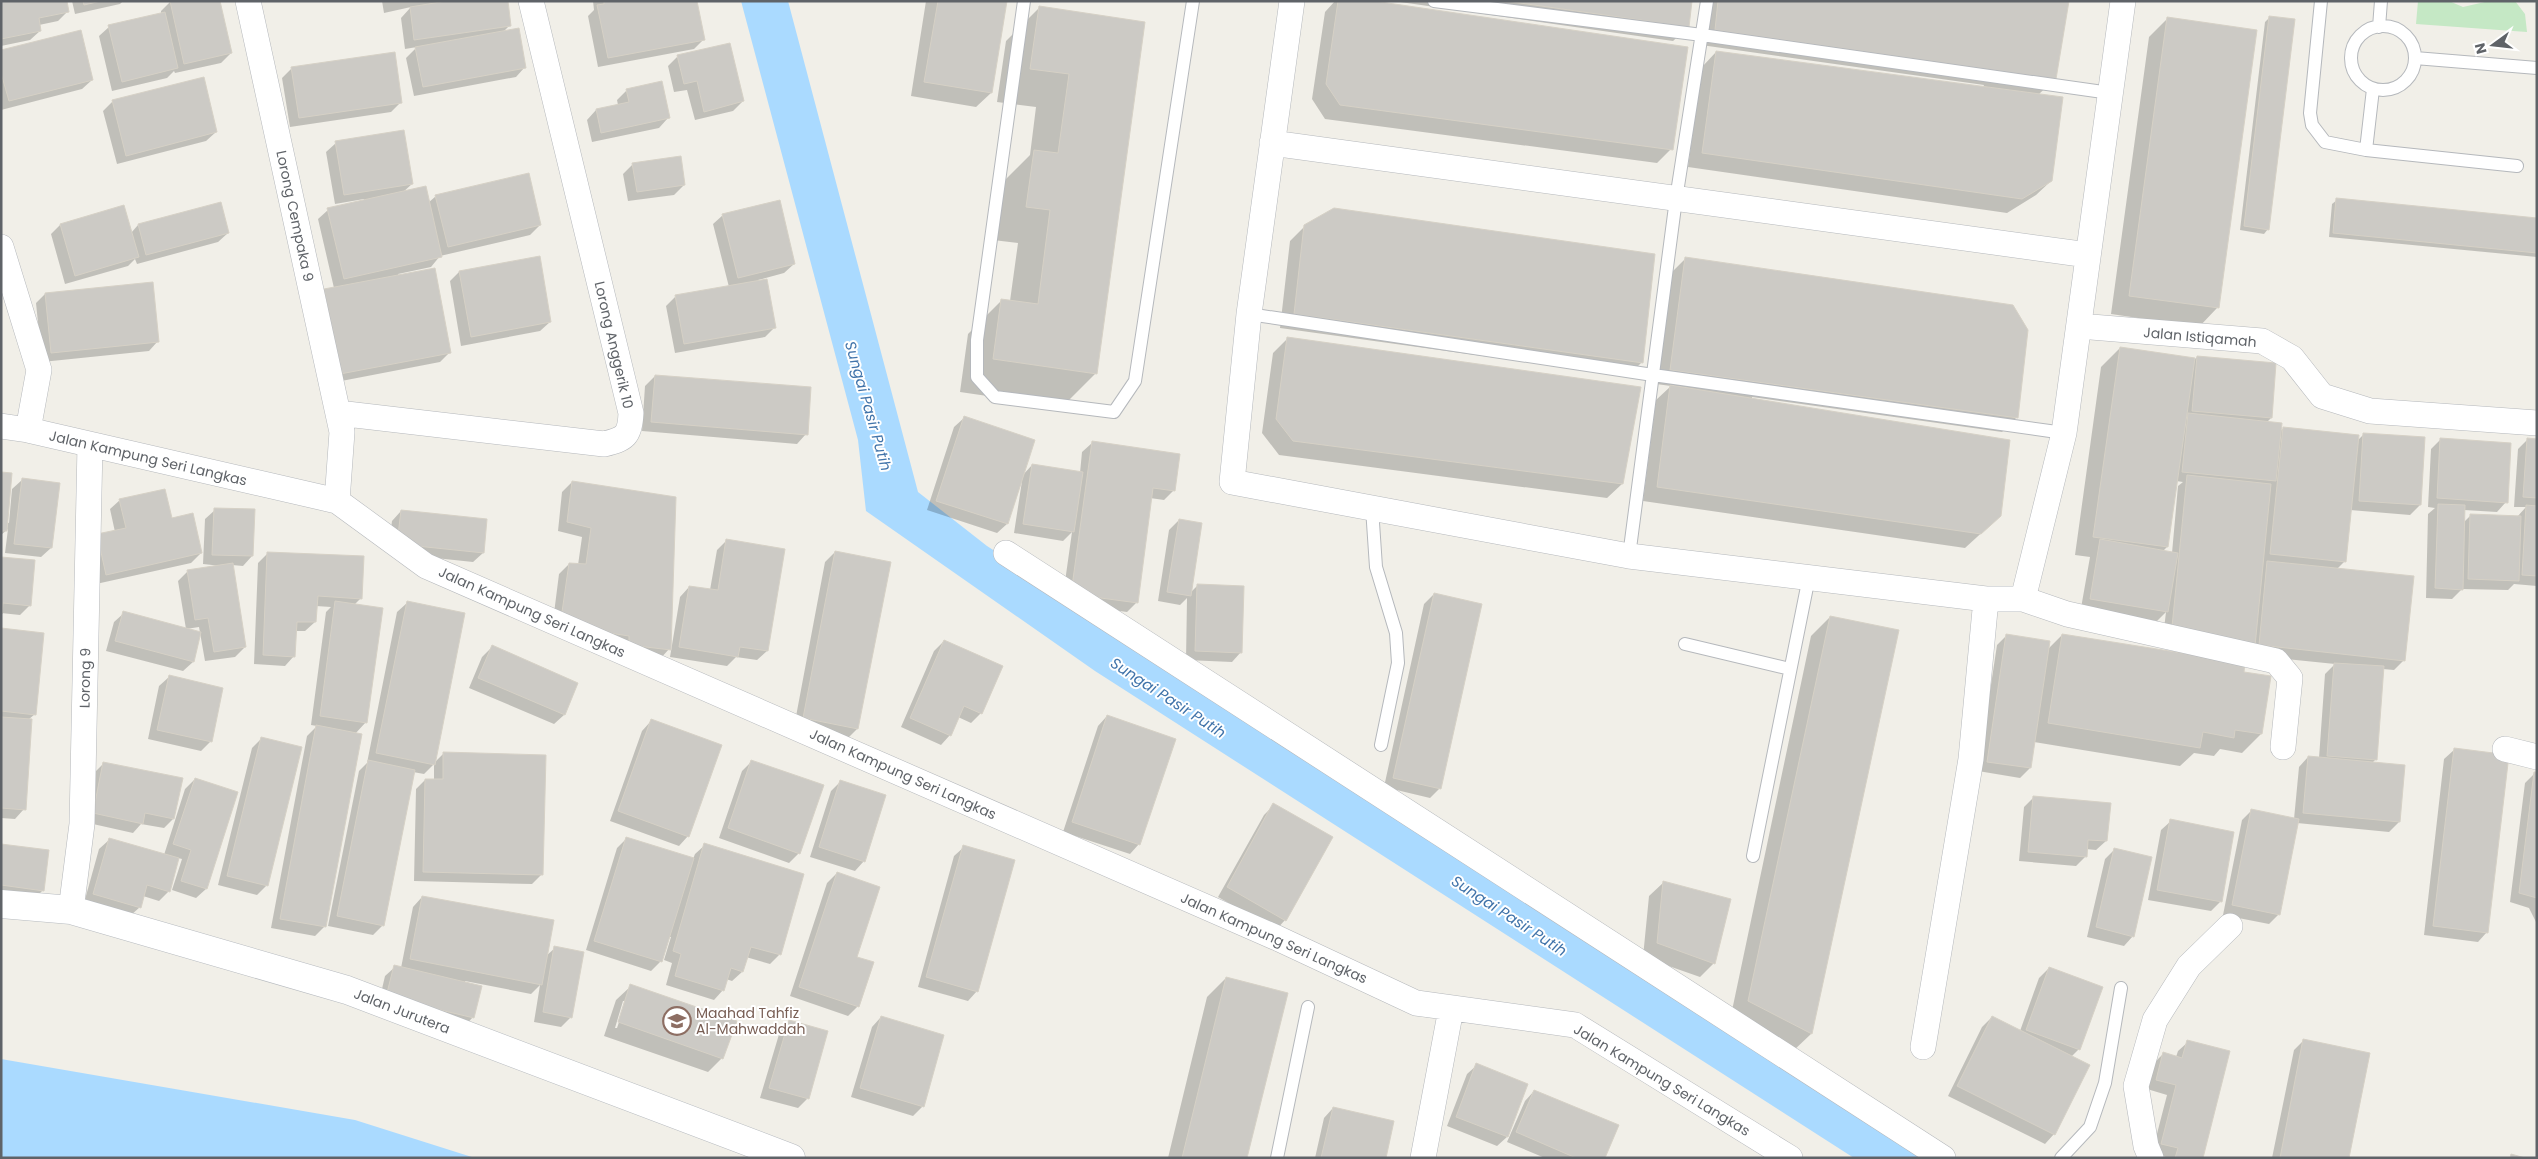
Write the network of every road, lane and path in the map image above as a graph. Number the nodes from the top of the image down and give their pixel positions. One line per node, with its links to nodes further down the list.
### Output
1 (248, 1): 27 (street, Lorong Cempaka 9)
2 (531, 1): 27 (street, Lorong Anggerik 10)
3 (1024, 1): 4 (lane)
4 (1193, 1)
5 (1434, 1): 12 (lane)
6 (1707, 1): 12 (lane)
7 (2123, 1): 16 (street)
8 (2322, 1): 18 (lane)
9 (2381, 1): 11 (lane)
10 (1287, 2): 17 (street)
11 (2379, 27): 13 (lane); 15 (lane)
12 (1702, 35): 16 (lane); 20 (lane)
13 (2415, 58): 14 (lane); 15 (lane)
14 (2537, 68)
15 (2373, 89): 18 (lane)
16 (2110, 93): 22 (street)
17 (1272, 143): 20 (street); 23 (street)
18 (2366, 150): 19 (lane)
19 (2517, 166)
20 (1676, 199): 22 (street); 25 (lane)
21 (1, 247): 26 (street)
22 (2088, 255): 24 (street)
23 (1248, 314): 25 (lane); 33 (street)
24 (2079, 326): 28 (street, Jalan Istiqamah); 30 (street)
25 (1653, 375): 30 (lane); 35 (lane)
26 (30, 422): 29 (street, Jalan Kampung Seri Langkas); 31 (street, Jalan Kampung Seri Langkas)
27 (340, 422): 32 (street, Lorong Cempaka 9)
28 (2537, 423)
29 (1, 426)
30 (2064, 432): 38 (street)
31 (90, 445): 32 (street, Jalan Kampung Seri Langkas); 47 (street, Lorong 9)
32 (336, 501): 51 (street, Jalan Kampung Seri Langkas)
33 (1372, 508): 35 (street); 41 (lane)
34 (1006, 553): 57 (street)
35 (1629, 556): 36 (street)
36 (1808, 577): 37 (street); 40 (lane)
37 (1986, 599): 38 (street); 52 (street)
38 (2023, 599): 42 (street)
39 (1685, 644): 40 (lane)
40 (1790, 669): 45 (lane)
41 (1381, 745)
42 (2283, 747)
43 (2505, 749): 44 (street)
44 (2537, 757)
45 (1752, 856)
46 (1, 904): 47 (street, Jalan Jurutera)
47 (71, 910): 53 (street, Jalan Jurutera)
48 (2230, 926): 59 (street)
49 (2121, 988): 58 (lane)
50 (1308, 1007): 54 (lane)
51 (1451, 1009): 55 (street); 56 (street, Jalan Kampung Seri Langkas)
52 (1923, 1047)
53 (791, 1158)
54 (1277, 1158)
55 (1423, 1158)
56 (1790, 1158)
57 (1943, 1158)
58 (2061, 1158)
59 (2150, 1158)

